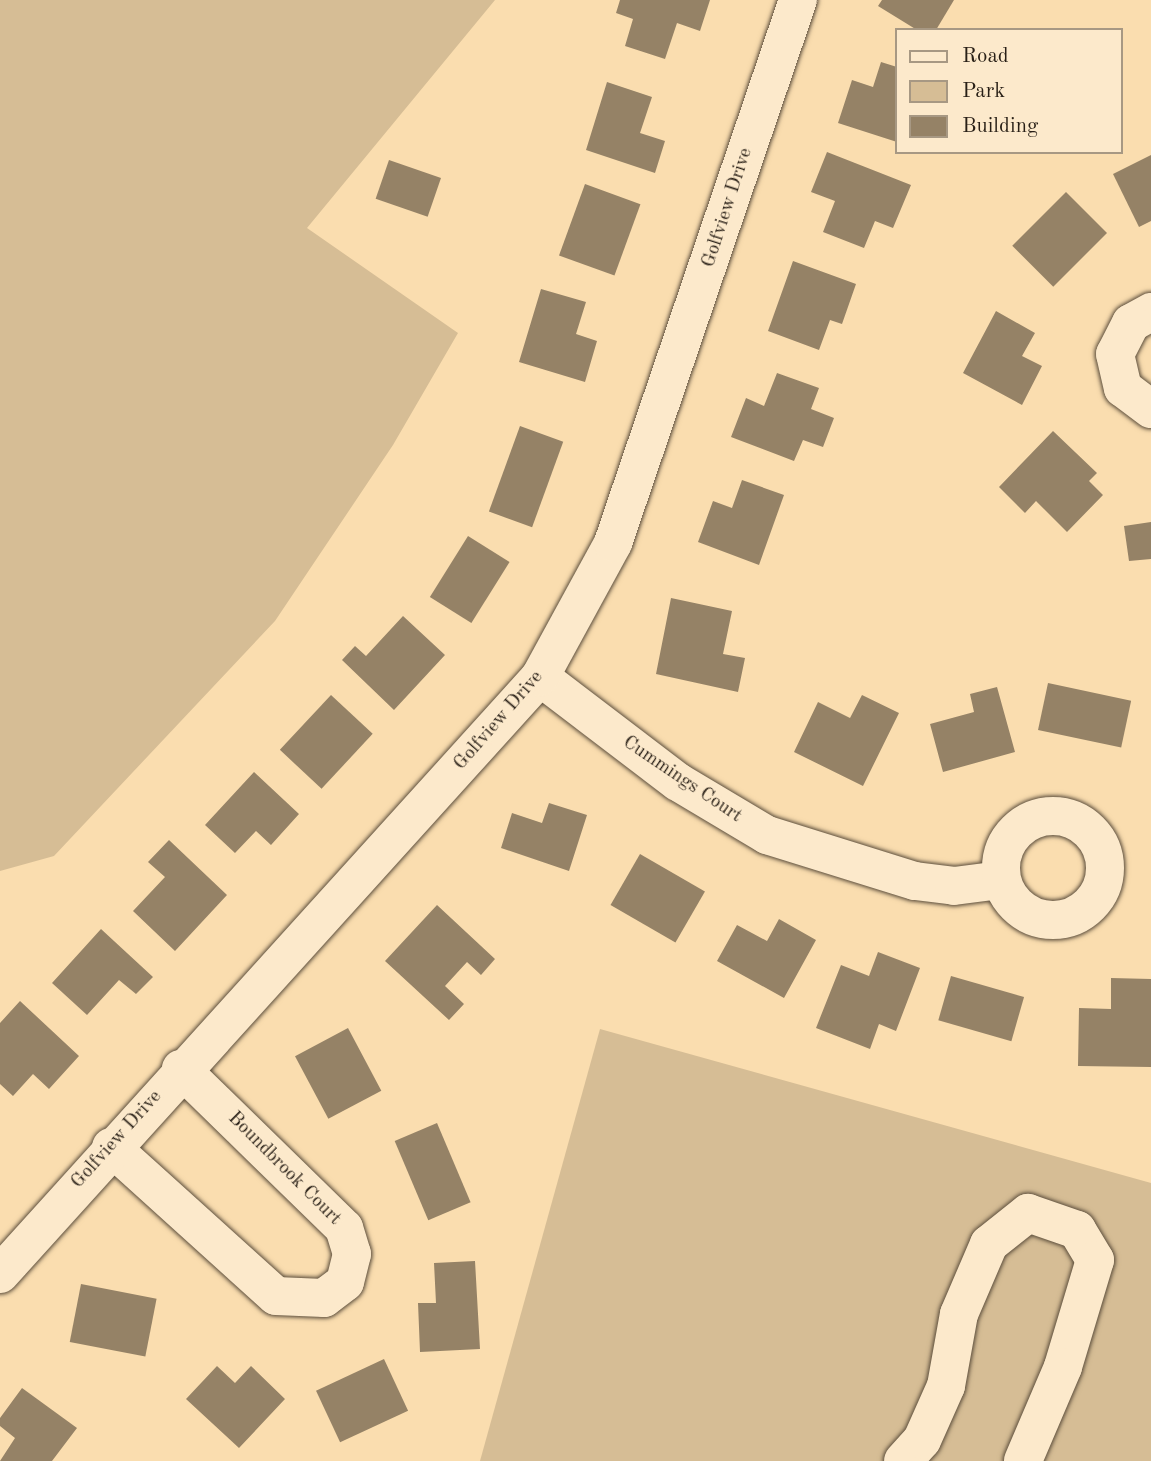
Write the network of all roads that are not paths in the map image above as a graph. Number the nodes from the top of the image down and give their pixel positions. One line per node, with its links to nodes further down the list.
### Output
1 (798, 0): 4 (street, Golfview Drive)
2 (1151, 312): 3 (street)
3 (1151, 409)
4 (540, 677): 5 (street, Cummings Court); 6 (street, Golfview Drive)
5 (1001, 880)
6 (181, 1069): 7 (street, Golfview Drive); 7 (street, Boundbrook Court)
7 (111, 1147): 8 (street, Golfview Drive)
8 (0, 1274)
9 (904, 1461): 10 (street)
10 (1023, 1461)

